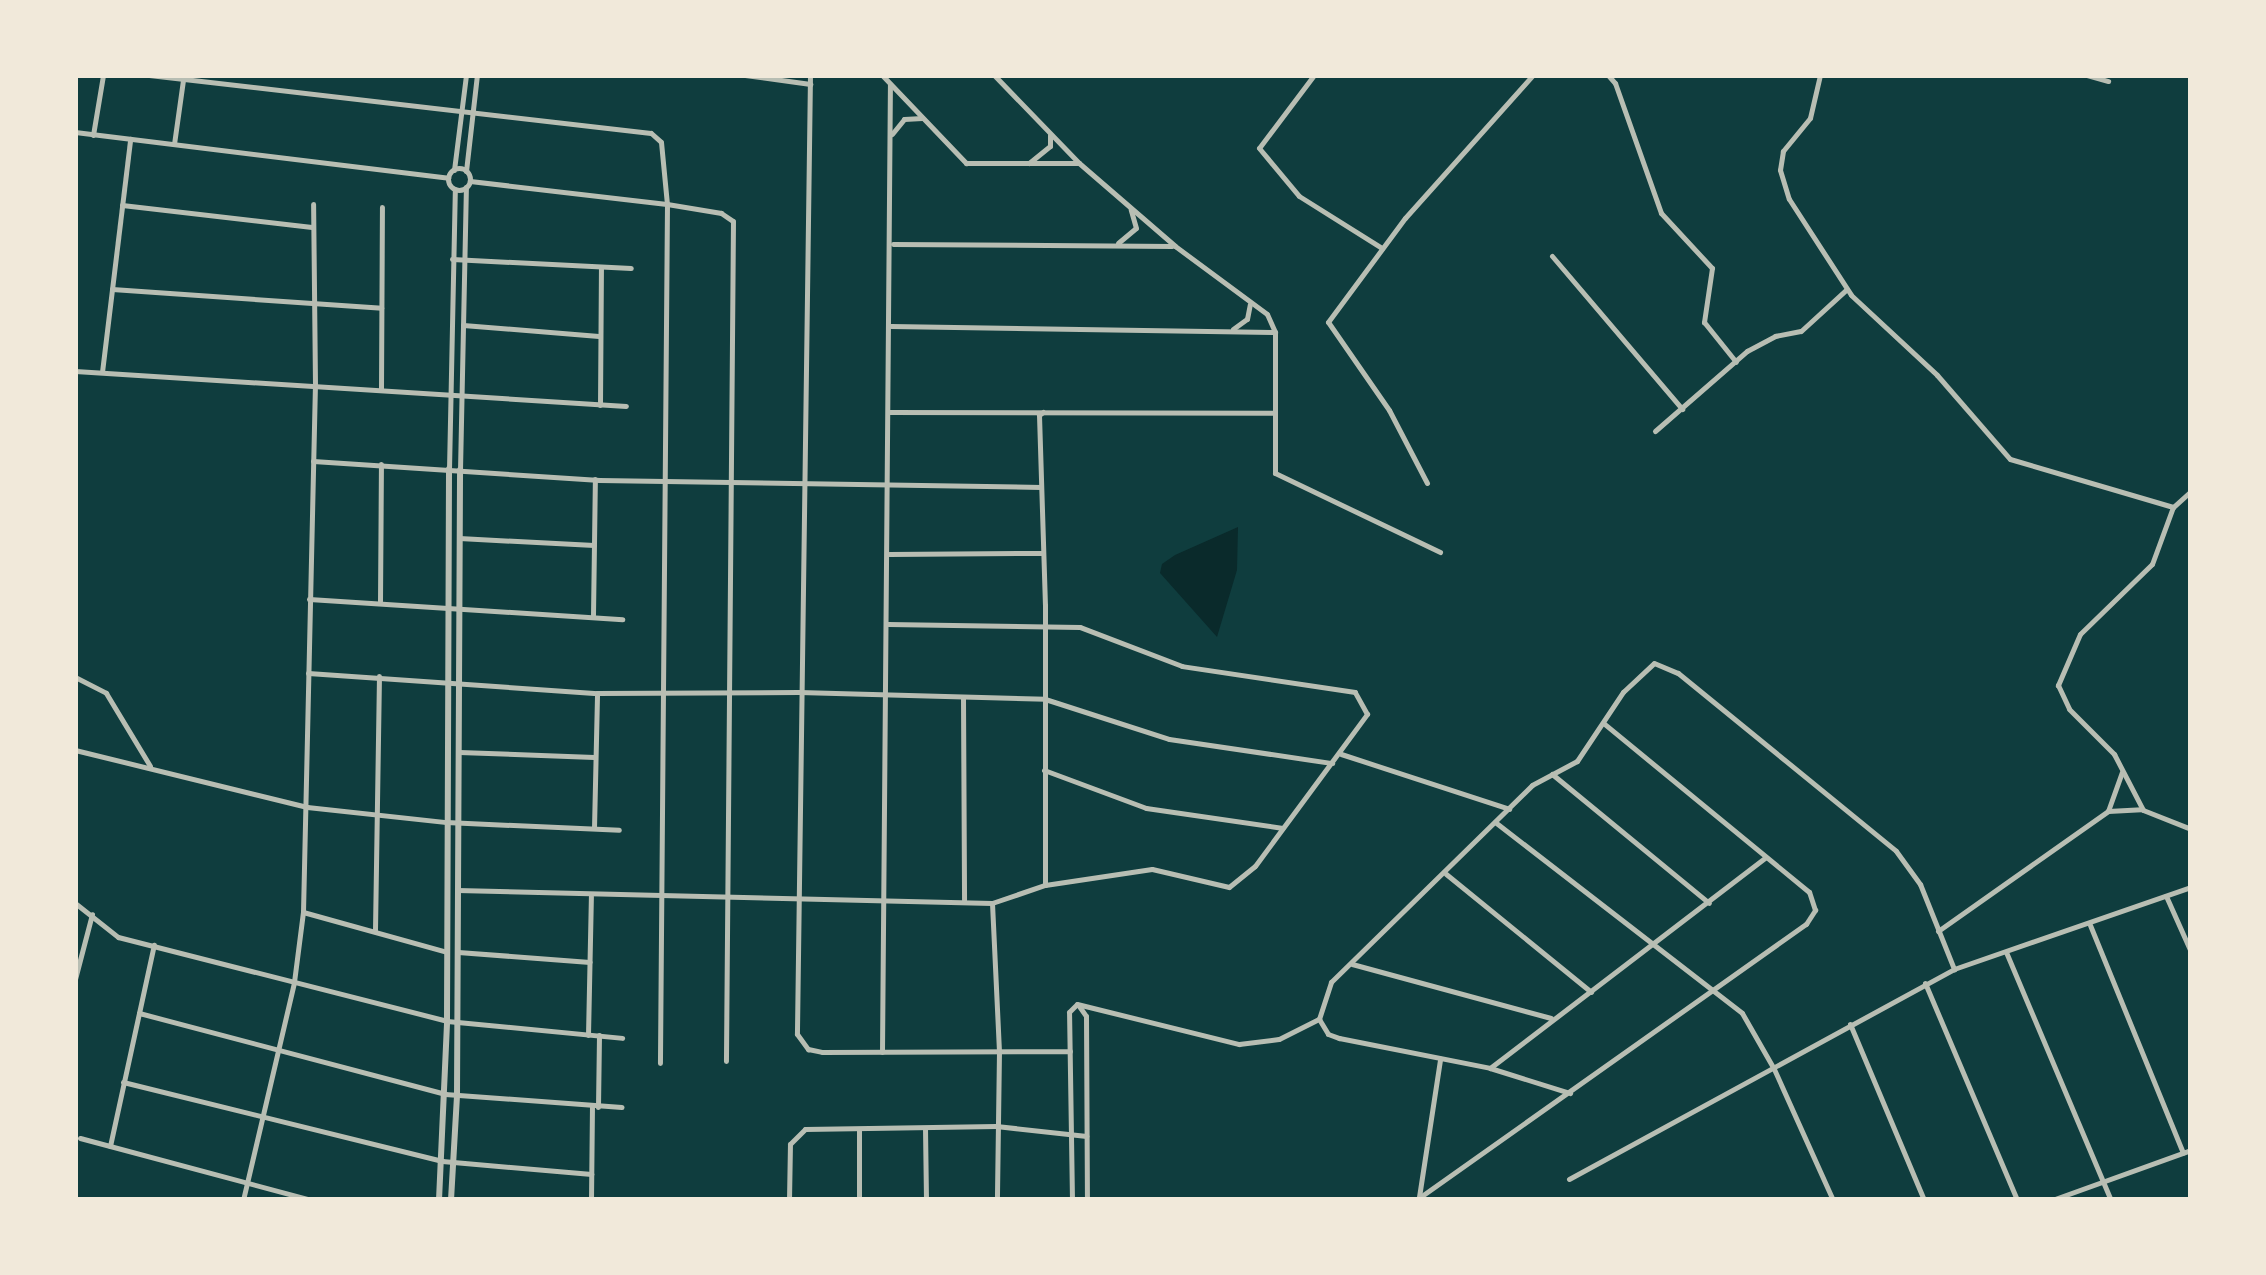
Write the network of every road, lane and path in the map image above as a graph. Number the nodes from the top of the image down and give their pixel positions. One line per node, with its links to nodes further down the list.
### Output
1 (102, 75): 23 (street)
2 (148, 75): 14 (street)
3 (466, 75): 18 (street)
4 (477, 75): 19 (street)
5 (745, 75): 16 (street)
6 (810, 75): 16 (street)
7 (882, 75): 17 (street)
8 (994, 75): 22 (street)
9 (1314, 75): 43 (street)
10 (1533, 75): 43 (street)
11 (1608, 75): 59 (street)
12 (1820, 75): 49 (street)
13 (2087, 75): 15 (street)
14 (183, 80): 18 (street); 26 (street)
15 (2108, 81)
16 (810, 84): 80 (street)
17 (890, 84): 20 (street); 24 (street)
18 (460, 112): 19 (street); 29 (street)
19 (473, 114): 30 (street); 35 (street)
20 (924, 120): 24 (street); 28 (street)
21 (75, 132): 23 (street)
22 (1049, 132): 27 (street); 28 (street)
23 (93, 134): 25 (street)
24 (890, 137): 40 (street)
25 (130, 139): 26 (street); 36 (street)
26 (174, 144): 31 (street)
27 (1079, 163): 28 (street); 38 (street)
28 (1028, 164)
29 (454, 170): 30 (street); 31 (street)
30 (466, 171): 32 (street)
31 (448, 178): 33 (street)
32 (468, 184): 33 (street); 35 (street); 46 (street)
33 (455, 189): 45 (street)
34 (313, 204): 39 (street)
35 (667, 204): 77 (street); 79 (street)
36 (122, 206): 39 (street); 50 (street)
37 (382, 207): 53 (street)
38 (1130, 207): 41 (street); 42 (street)
39 (312, 228): 52 (street)
40 (892, 244): 41 (street); 55 (street)
41 (1114, 245): 42 (street)
42 (1175, 246): 51 (street)
43 (1384, 249): 81 (street)
44 (1552, 256): 68 (street)
45 (452, 259): 46 (street); 64 (street)
46 (465, 260): 47 (street); 54 (street)
47 (601, 266): 48 (street); 58 (street)
48 (631, 268)
49 (1847, 288): 59 (street); 85 (street)
50 (112, 290): 52 (street); 61 (street)
51 (1249, 301): 56 (street); 57 (street)
52 (311, 303): 53 (street); 62 (street)
53 (381, 308): 63 (street)
54 (462, 326): 58 (street); 65 (street)
55 (890, 326): 56 (street); 69 (street)
56 (1230, 331): 57 (street)
57 (1275, 332): 71 (street)
58 (599, 336): 66 (street)
59 (1736, 362): 68 (street)
60 (75, 370): 61 (street)
61 (102, 372): 62 (street)
62 (314, 386): 63 (street); 73 (street)
63 (380, 390): 64 (street)
64 (451, 396): 65 (street); 75 (street)
65 (461, 397): 66 (street); 76 (street)
66 (600, 405): 67 (street)
67 (626, 406)
68 (1682, 409): 72 (street)
69 (889, 412): 70 (street); 82 (street)
70 (1043, 412): 71 (street); 83 (street)
71 (1274, 413): 88 (street)
72 (1655, 431)
73 (314, 461): 74 (street); 91 (street)
74 (381, 464): 75 (street); 92 (street)
75 (449, 470): 76 (street); 93 (street)
76 (460, 470): 78 (street); 86 (street)
77 (731, 479): 79 (street); 80 (street); 104 (street)
78 (595, 480): 79 (street); 87 (street)
79 (664, 481): 107 (street)
80 (803, 482): 82 (street); 105 (street)
81 (1427, 483)
82 (889, 484): 83 (street); 90 (street)
83 (1041, 487): 89 (street)
84 (2191, 490): 85 (street)
85 (2173, 506): 119 (street)
86 (458, 538): 87 (street); 94 (street)
87 (594, 546): 95 (street)
88 (1440, 552)
89 (1042, 553): 90 (street); 98 (street)
90 (888, 554): 97 (street)
91 (309, 599): 92 (street); 99 (street)
92 (380, 601): 93 (street)
93 (448, 610): 94 (street); 102 (street)
94 (462, 610): 95 (street); 103 (street)
95 (593, 615): 96 (street)
96 (622, 619)
97 (888, 624): 98 (street); 108 (street)
98 (1044, 628): 110 (street); 114 (street)
99 (308, 673): 100 (street); 121 (street)
100 (379, 676): 102 (street); 125 (street)
101 (75, 677): 117 (street)
102 (446, 680): 103 (street); 126 (street)
103 (458, 680): 106 (street); 113 (street)
104 (728, 691): 105 (street); 107 (street); 141 (street)
105 (800, 692): 108 (street); 142 (street)
106 (598, 693): 107 (street); 115 (street)
107 (663, 694): 140 (street)
108 (884, 696): 109 (street); 143 (street)
109 (963, 698): 110 (street); 144 (street)
110 (1045, 699): 116 (street); 118 (street)
111 (1603, 723): 120 (street); 133 (street); 152 (street)
112 (75, 750): 117 (street)
113 (459, 752): 115 (street); 127 (street)
114 (1340, 754): 116 (street); 122 (street)
115 (594, 757): 129 (street)
116 (1332, 764): 130 (street)
117 (150, 766): 121 (street)
118 (1044, 770): 130 (street); 135 (street)
119 (2122, 772): 123 (street); 124 (street)
120 (1552, 774): 122 (street); 146 (street)
121 (307, 806): 125 (street); 148 (street)
122 (1509, 809): 128 (street)
123 (2143, 810): 124 (street); 131 (street)
124 (2108, 811): 152 (street)
125 (378, 814): 126 (street); 151 (street)
126 (446, 822): 127 (street); 155 (street)
127 (457, 822): 129 (street); 137 (street)
128 (1495, 822): 134 (street); 153 (street)
129 (594, 828): 132 (street)
130 (1282, 828): 135 (street)
131 (2191, 829)
132 (620, 830)
133 (1766, 857): 146 (street); 165 (street)
134 (1445, 873): 160 (street); 166 (street)
135 (1046, 885): 145 (street)
136 (2191, 887): 139 (street)
137 (458, 890): 138 (street); 156 (street)
138 (591, 896): 140 (street); 159 (street)
139 (2166, 896): 150 (street); 158 (street)
140 (658, 897): 141 (street); 183 (street)
141 (726, 898): 142 (street); 182 (street)
142 (801, 900): 143 (street); 180 (street)
143 (886, 900): 144 (street); 180 (street)
144 (964, 900): 145 (street)
145 (992, 903): 178 (street)
146 (1710, 903): 153 (street)
147 (75, 904): 149 (street)
148 (304, 912): 151 (street); 163 (street)
149 (92, 914): 154 (street); 162 (street)
150 (2090, 925): 157 (street); 201 (street)
151 (376, 930): 155 (street)
152 (1938, 931): 161 (street)
153 (1649, 944): 165 (street); 166 (street)
154 (154, 946): 163 (street); 168 (street)
155 (446, 952): 156 (street); 171 (street)
156 (458, 952): 159 (street); 172 (street)
157 (2006, 952): 161 (street); 207 (street)
158 (2191, 952)
159 (590, 962): 174 (street)
160 (1352, 964): 169 (street); 170 (street)
161 (1954, 969): 164 (street)
162 (75, 977)
163 (294, 982): 171 (street); 177 (street)
164 (1925, 983): 173 (street); 222 (street)
165 (1714, 990): 185 (street); 187 (street)
166 (1590, 992): 169 (street)
167 (1076, 1004): 170 (street); 179 (street); 197 (street)
168 (139, 1012): 177 (street); 186 (street)
169 (1552, 1018): 184 (street)
170 (1318, 1019): 181 (street)
171 (446, 1021): 172 (street); 188 (street)
172 (456, 1023): 174 (street); 189 (street)
173 (1850, 1024): 185 (street); 221 (street)
174 (588, 1035): 175 (street)
175 (599, 1035): 176 (street); 190 (street)
176 (622, 1038)
177 (278, 1051): 188 (street); 192 (street)
178 (999, 1051): 179 (street); 180 (street); 193 (street)
179 (1070, 1051): 196 (street)
180 (882, 1052)
181 (1440, 1059): 184 (street); 208 (street)
182 (726, 1061)
183 (660, 1062)
184 (1490, 1068): 187 (street)
185 (1774, 1068): 205 (street); 220 (street)
186 (123, 1082): 192 (street); 199 (street)
187 (1572, 1093): 208 (street)
188 (446, 1094): 189 (street); 202 (street)
189 (457, 1095): 190 (street); 203 (street)
190 (595, 1107): 191 (street); 204 (street)
191 (622, 1107)
192 (262, 1114): 202 (street); 206 (street)
193 (996, 1126): 194 (street); 196 (street); 217 (street)
194 (925, 1128): 195 (street); 216 (street)
195 (859, 1130): 214 (street); 215 (street)
196 (1070, 1134): 197 (street); 218 (street)
197 (1086, 1136): 219 (street)
198 (80, 1138): 199 (street)
199 (110, 1146): 206 (street)
200 (2191, 1150): 201 (street)
201 (2183, 1153): 207 (street)
202 (442, 1161): 203 (street); 211 (street)
203 (454, 1163): 204 (street); 212 (street)
204 (592, 1174): 213 (street)
205 (1569, 1179)
206 (248, 1182): 209 (street); 210 (street)
207 (2104, 1182): 223 (street); 224 (street)
208 (1418, 1199)
209 (243, 1200)
210 (311, 1200)
211 (439, 1200)
212 (451, 1200)
213 (592, 1200)
214 (789, 1200)
215 (859, 1200)
216 (926, 1200)
217 (997, 1200)
218 (1072, 1200)
219 (1087, 1200)
220 (1834, 1200)
221 (1924, 1200)
222 (2017, 1200)
223 (2052, 1200)
224 (2111, 1200)

